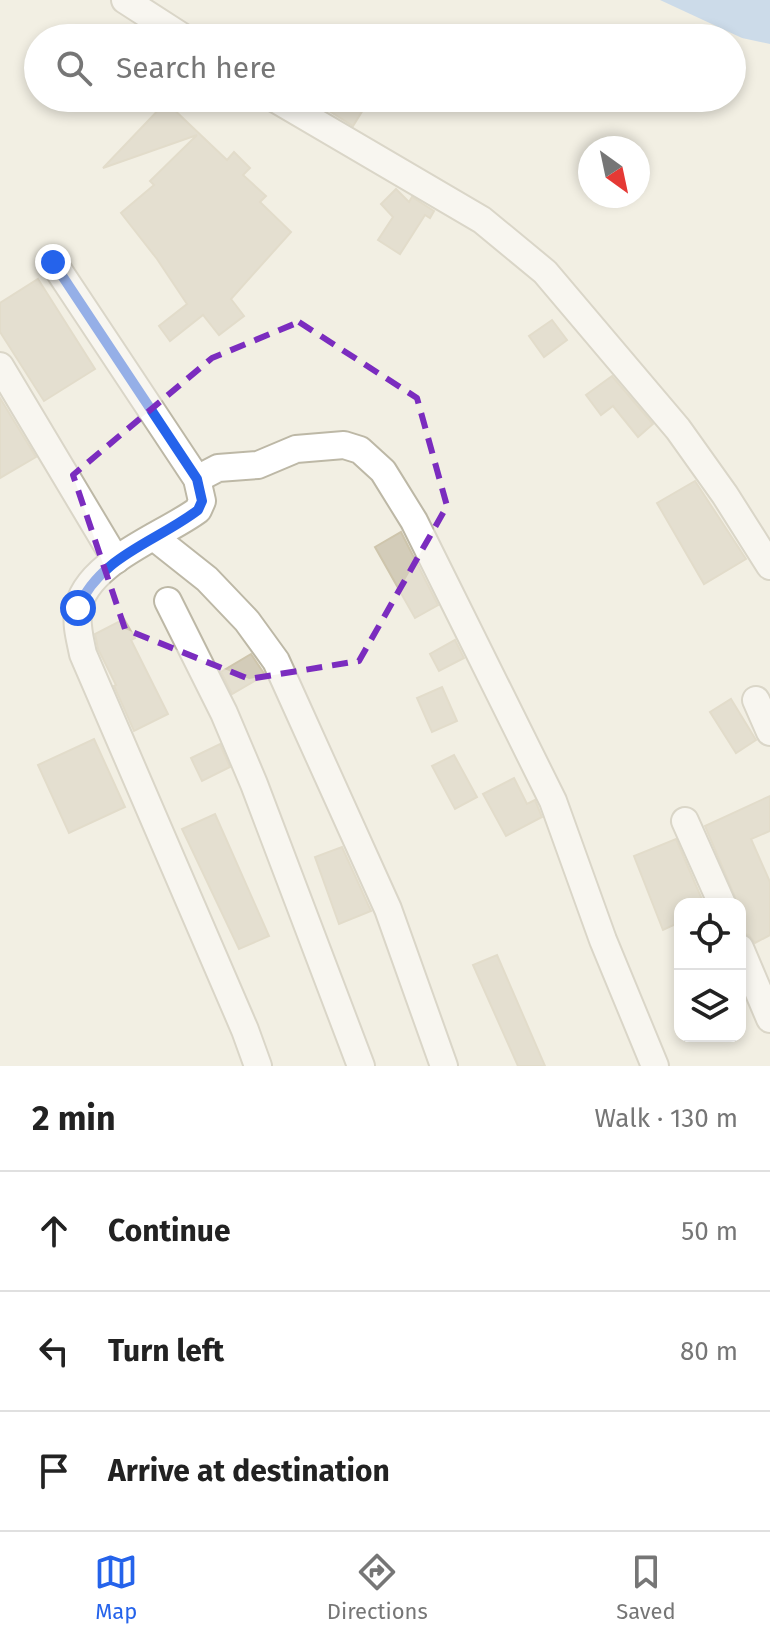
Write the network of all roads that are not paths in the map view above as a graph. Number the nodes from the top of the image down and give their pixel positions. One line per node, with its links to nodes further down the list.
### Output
1 (125, 0): 2 (street)
2 (162, 24)
3 (298, 112): 9 (street)
4 (53, 262): 6 (street)
5 (0, 366): 8 (street)
6 (197, 479): 7 (street); 20 (street)
7 (154, 537): 8 (street); 19 (street)
8 (116, 560): 17 (street)
9 (770, 566)
10 (168, 601): 18 (street)
11 (756, 700): 12 (street)
12 (770, 732)
13 (685, 821): 14 (street)
14 (719, 898)
15 (746, 962): 16 (street)
16 (770, 1019)
17 (258, 1066)
18 (361, 1066)
19 (444, 1066)
20 (655, 1066)

